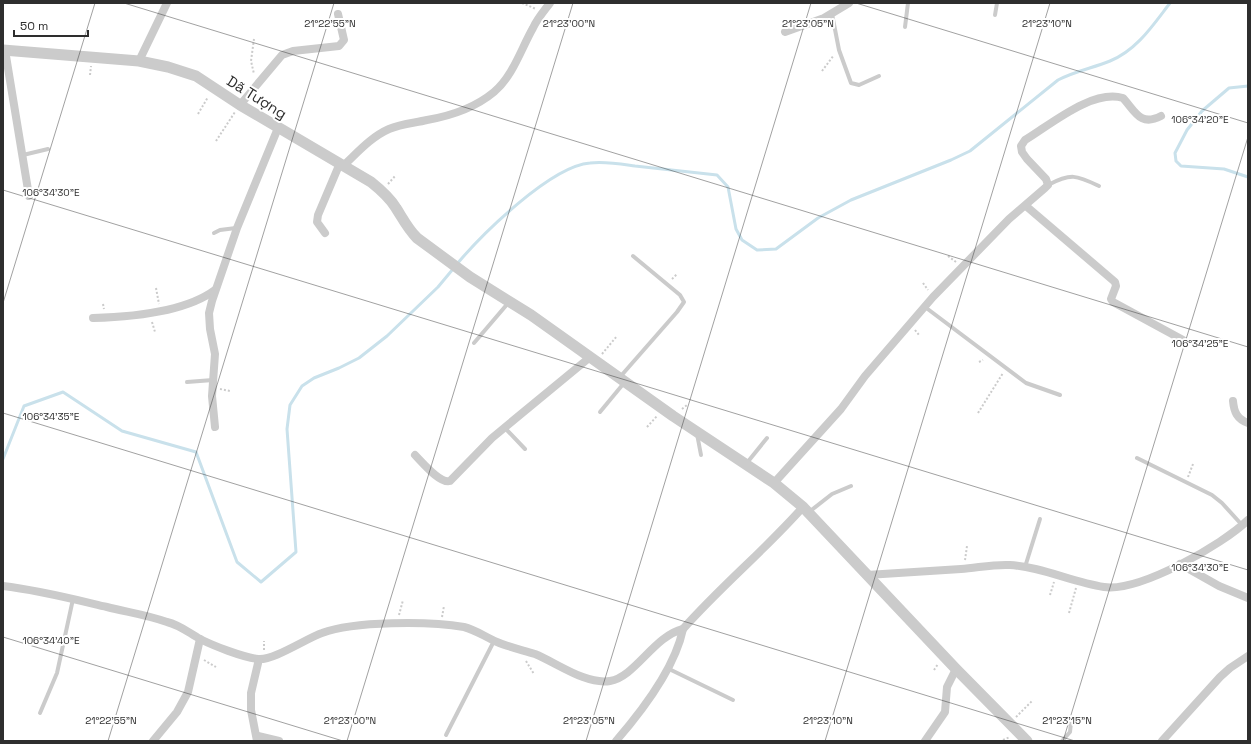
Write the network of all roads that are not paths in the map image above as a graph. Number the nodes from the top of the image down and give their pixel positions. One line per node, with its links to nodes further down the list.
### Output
1 (167, 3): 12 (street)
2 (550, 3): 19 (street)
3 (849, 3): 7 (street)
4 (908, 3): 9 (lane)
5 (997, 3): 8 (lane)
6 (338, 14): 14 (street)
7 (832, 14): 10 (street); 13 (lane)
8 (995, 15)
9 (905, 27)
10 (785, 32)
11 (4, 50): 12 (street, Dã Tượng); 18 (street)
12 (139, 62): 14 (street, Dã Tượng)
13 (880, 76)
14 (240, 105): 16 (street, Dã Tượng)
15 (1161, 116): 20 (street)
16 (278, 128): 19 (street, Dã Tượng); 24 (street)
17 (48, 149): 18 (lane)
18 (23, 155): 22 (street)
19 (342, 164): 26 (street); 29 (street, Dã Tượng)
20 (1048, 185): 21 (lane); 23 (street)
21 (1099, 186)
22 (29, 196)
23 (1026, 206): 30 (street); 32 (street)
24 (237, 228): 25 (lane); 28 (street)
25 (214, 233)
26 (325, 233)
27 (633, 256): 36 (lane)
28 (215, 290): 31 (street); 35 (street)
29 (509, 302): 33 (lane); 34 (street, Dã Tượng)
30 (924, 306): 38 (lane); 51 (street)
31 (93, 318)
32 (1183, 340)
33 (474, 343)
34 (592, 360): 36 (street, Dã Tượng); 43 (street)
35 (213, 380): 37 (lane); 42 (street)
36 (621, 380): 40 (lane); 44 (street, Dã Tượng)
37 (187, 382)
38 (1060, 395)
39 (1234, 401): 41 (street)
40 (600, 412)
41 (1248, 423)
42 (215, 427)
43 (504, 428): 46 (lane); 47 (street)
44 (697, 432): 48 (lane); 50 (street, Dã Tượng)
45 (767, 438): 50 (lane)
46 (525, 449)
47 (415, 455)
48 (701, 456)
49 (1137, 458): 55 (lane)
50 (746, 465): 51 (street, Dã Tượng)
51 (774, 483): 53 (street, Dã Tượng)
52 (851, 486): 53 (lane)
53 (806, 510): 58 (street, Dã Tượng); 62 (street)
54 (1040, 519): 57 (lane)
55 (1245, 523): 56 (street)
56 (1180, 564): 57 (street); 60 (street)
57 (1025, 567): 58 (street)
58 (867, 575): 68 (street, Dã Tượng)
59 (3, 586): 61 (street)
60 (1248, 598)
61 (73, 599): 63 (street); 70 (lane)
62 (683, 629): 64 (street); 67 (street)
63 (200, 639): 66 (street); 74 (street)
64 (494, 641): 66 (street); 72 (lane)
65 (1248, 656): 80 (street)
66 (259, 659): 73 (street)
67 (667, 668): 69 (lane); 76 (street)
68 (956, 669): 77 (street); 78 (street, Dã Tượng)
69 (733, 700)
70 (40, 713)
71 (1071, 722): 79 (lane)
72 (446, 735)
73 (258, 738): 75 (street)
74 (153, 741)
75 (279, 741)
76 (616, 741)
77 (925, 741)
78 (1027, 741)
79 (1062, 741)
80 (1162, 741)

